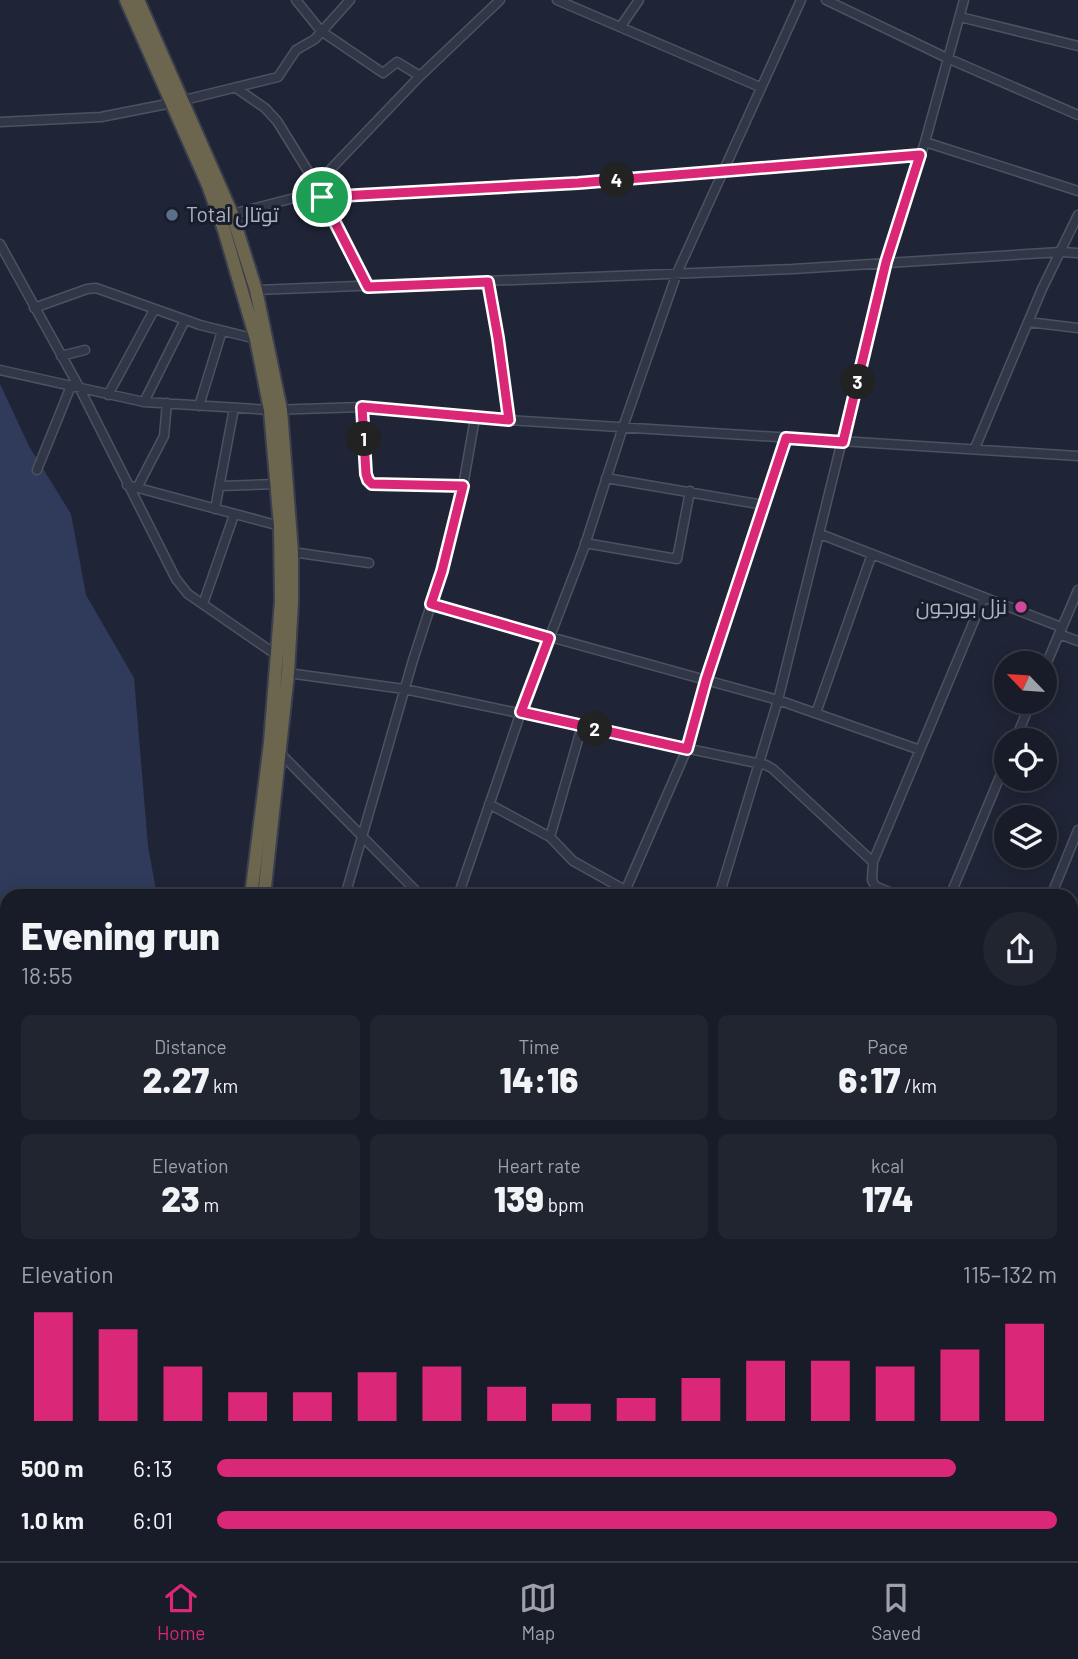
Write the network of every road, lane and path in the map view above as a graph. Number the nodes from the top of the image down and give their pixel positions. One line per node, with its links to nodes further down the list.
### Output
1 (125, 0): 19 (highway)
2 (138, 0): 19 (highway)
3 (296, 0): 13 (street)
4 (350, 0): 13 (street)
5 (500, 0): 16 (street)
6 (557, 0): 12 (street)
7 (639, 0): 12 (street)
8 (801, 0): 17 (street)
9 (826, 0): 15 (street)
10 (964, 0): 11 (street)
11 (960, 17): 14 (street); 15 (street)
12 (621, 26): 17 (street)
13 (321, 31): 16 (street); 18 (street)
14 (1078, 46)
15 (947, 58): 20 (street); 22 (street)
16 (420, 76): 25 (street)
17 (760, 87): 24 (street)
18 (236, 88): 19 (street); 25 (street)
19 (178, 102): 21 (street); 29 (highway); 46 (highway)
20 (1078, 115)
21 (0, 122)
22 (925, 142): 23 (street); 26 (street)
23 (920, 155): 24 (street); 35 (street)
24 (723, 172): 28 (street); 36 (street)
25 (316, 184): 27 (street)
26 (1078, 191)
27 (306, 195): 28 (street); 29 (street)
28 (322, 197): 38 (street)
29 (232, 214): 39 (highway)
30 (1078, 215): 32 (street)
31 (0, 244): 34 (street)
32 (1060, 252): 33 (street); 35 (street); 43 (street)
33 (1078, 253)
34 (3, 257): 40 (street)
35 (886, 262): 36 (street); 62 (street)
36 (677, 273): 37 (street); 60 (street)
37 (488, 282): 38 (street); 59 (street)
38 (368, 287): 39 (street)
39 (256, 290): 57 (highway)
40 (34, 308): 41 (street); 48 (street)
41 (154, 310): 42 (street); 51 (street)
42 (185, 320): 45 (street); 52 (street)
43 (1028, 322): 44 (street); 63 (street)
44 (1078, 328)
45 (222, 331): 46 (street); 54 (street)
46 (256, 339): 57 (highway)
47 (85, 350): 48 (street)
48 (61, 356): 50 (street)
49 (0, 370): 50 (street)
50 (75, 387): 51 (street); 65 (street); 68 (street)
51 (108, 395): 52 (street)
52 (144, 402): 53 (street)
53 (167, 403): 54 (street); 71 (street)
54 (199, 406): 56 (street)
55 (362, 407): 57 (street); 58 (street); 70 (street)
56 (234, 408): 57 (street); 69 (street)
57 (275, 410): 67 (highway); 79 (highway)
58 (475, 418): 59 (street); 70 (street)
59 (509, 420): 60 (street)
60 (623, 427): 61 (street); 66 (street)
61 (786, 438): 62 (street); 73 (street)
62 (843, 442): 63 (street); 77 (street)
63 (975, 448): 64 (street)
64 (1078, 456)
65 (37, 470)
66 (606, 478): 72 (street); 78 (street)
67 (277, 484): 69 (street); 76 (highway)
68 (127, 485): 71 (street); 84 (street)
69 (221, 486): 74 (street)
70 (463, 486): 85 (street)
71 (137, 488): 74 (street)
72 (690, 491): 73 (street); 78 (street)
73 (764, 505): 92 (street)
74 (215, 509): 75 (street)
75 (234, 515): 76 (street); 84 (street)
76 (280, 526): 90 (highway)
77 (820, 534): 80 (street); 94 (street)
78 (585, 543): 87 (street)
79 (292, 552): 81 (street); 91 (highway)
80 (872, 554): 83 (street); 96 (street)
81 (369, 563)
82 (1078, 590): 86 (street)
83 (985, 597): 86 (street); 99 (street)
84 (203, 604): 90 (street)
85 (431, 604): 87 (street); 93 (street)
86 (1060, 631): 88 (street); 89 (street)
87 (549, 638): 92 (street); 95 (street)
88 (1078, 641)
89 (1052, 651)
90 (279, 657): 109 (highway)
91 (288, 673): 93 (street); 100 (highway)
92 (706, 680): 94 (street); 98 (street)
93 (404, 689): 95 (street); 106 (street)
94 (778, 699): 96 (street); 101 (street)
95 (521, 712): 97 (street); 103 (street)
96 (816, 713): 99 (street)
97 (582, 726): 98 (street); 105 (street)
98 (687, 749): 101 (street); 115 (street)
99 (920, 750): 107 (street)
100 (280, 753): 106 (street); 110 (highway)
101 (759, 764): 107 (street); 116 (street)
102 (994, 791): 119 (street)
103 (489, 804): 105 (street); 113 (street)
104 (1078, 830): 120 (street)
105 (550, 837): 114 (street)
106 (362, 838): 111 (street); 112 (street)
107 (873, 862): 108 (street)
108 (875, 886): 117 (street); 118 (street)
109 (252, 889)
110 (265, 889)
111 (347, 889)
112 (414, 889)
113 (460, 889)
114 (618, 889)
115 (626, 889)
116 (721, 889)
117 (874, 889)
118 (882, 889)
119 (953, 889)
120 (1054, 889)

